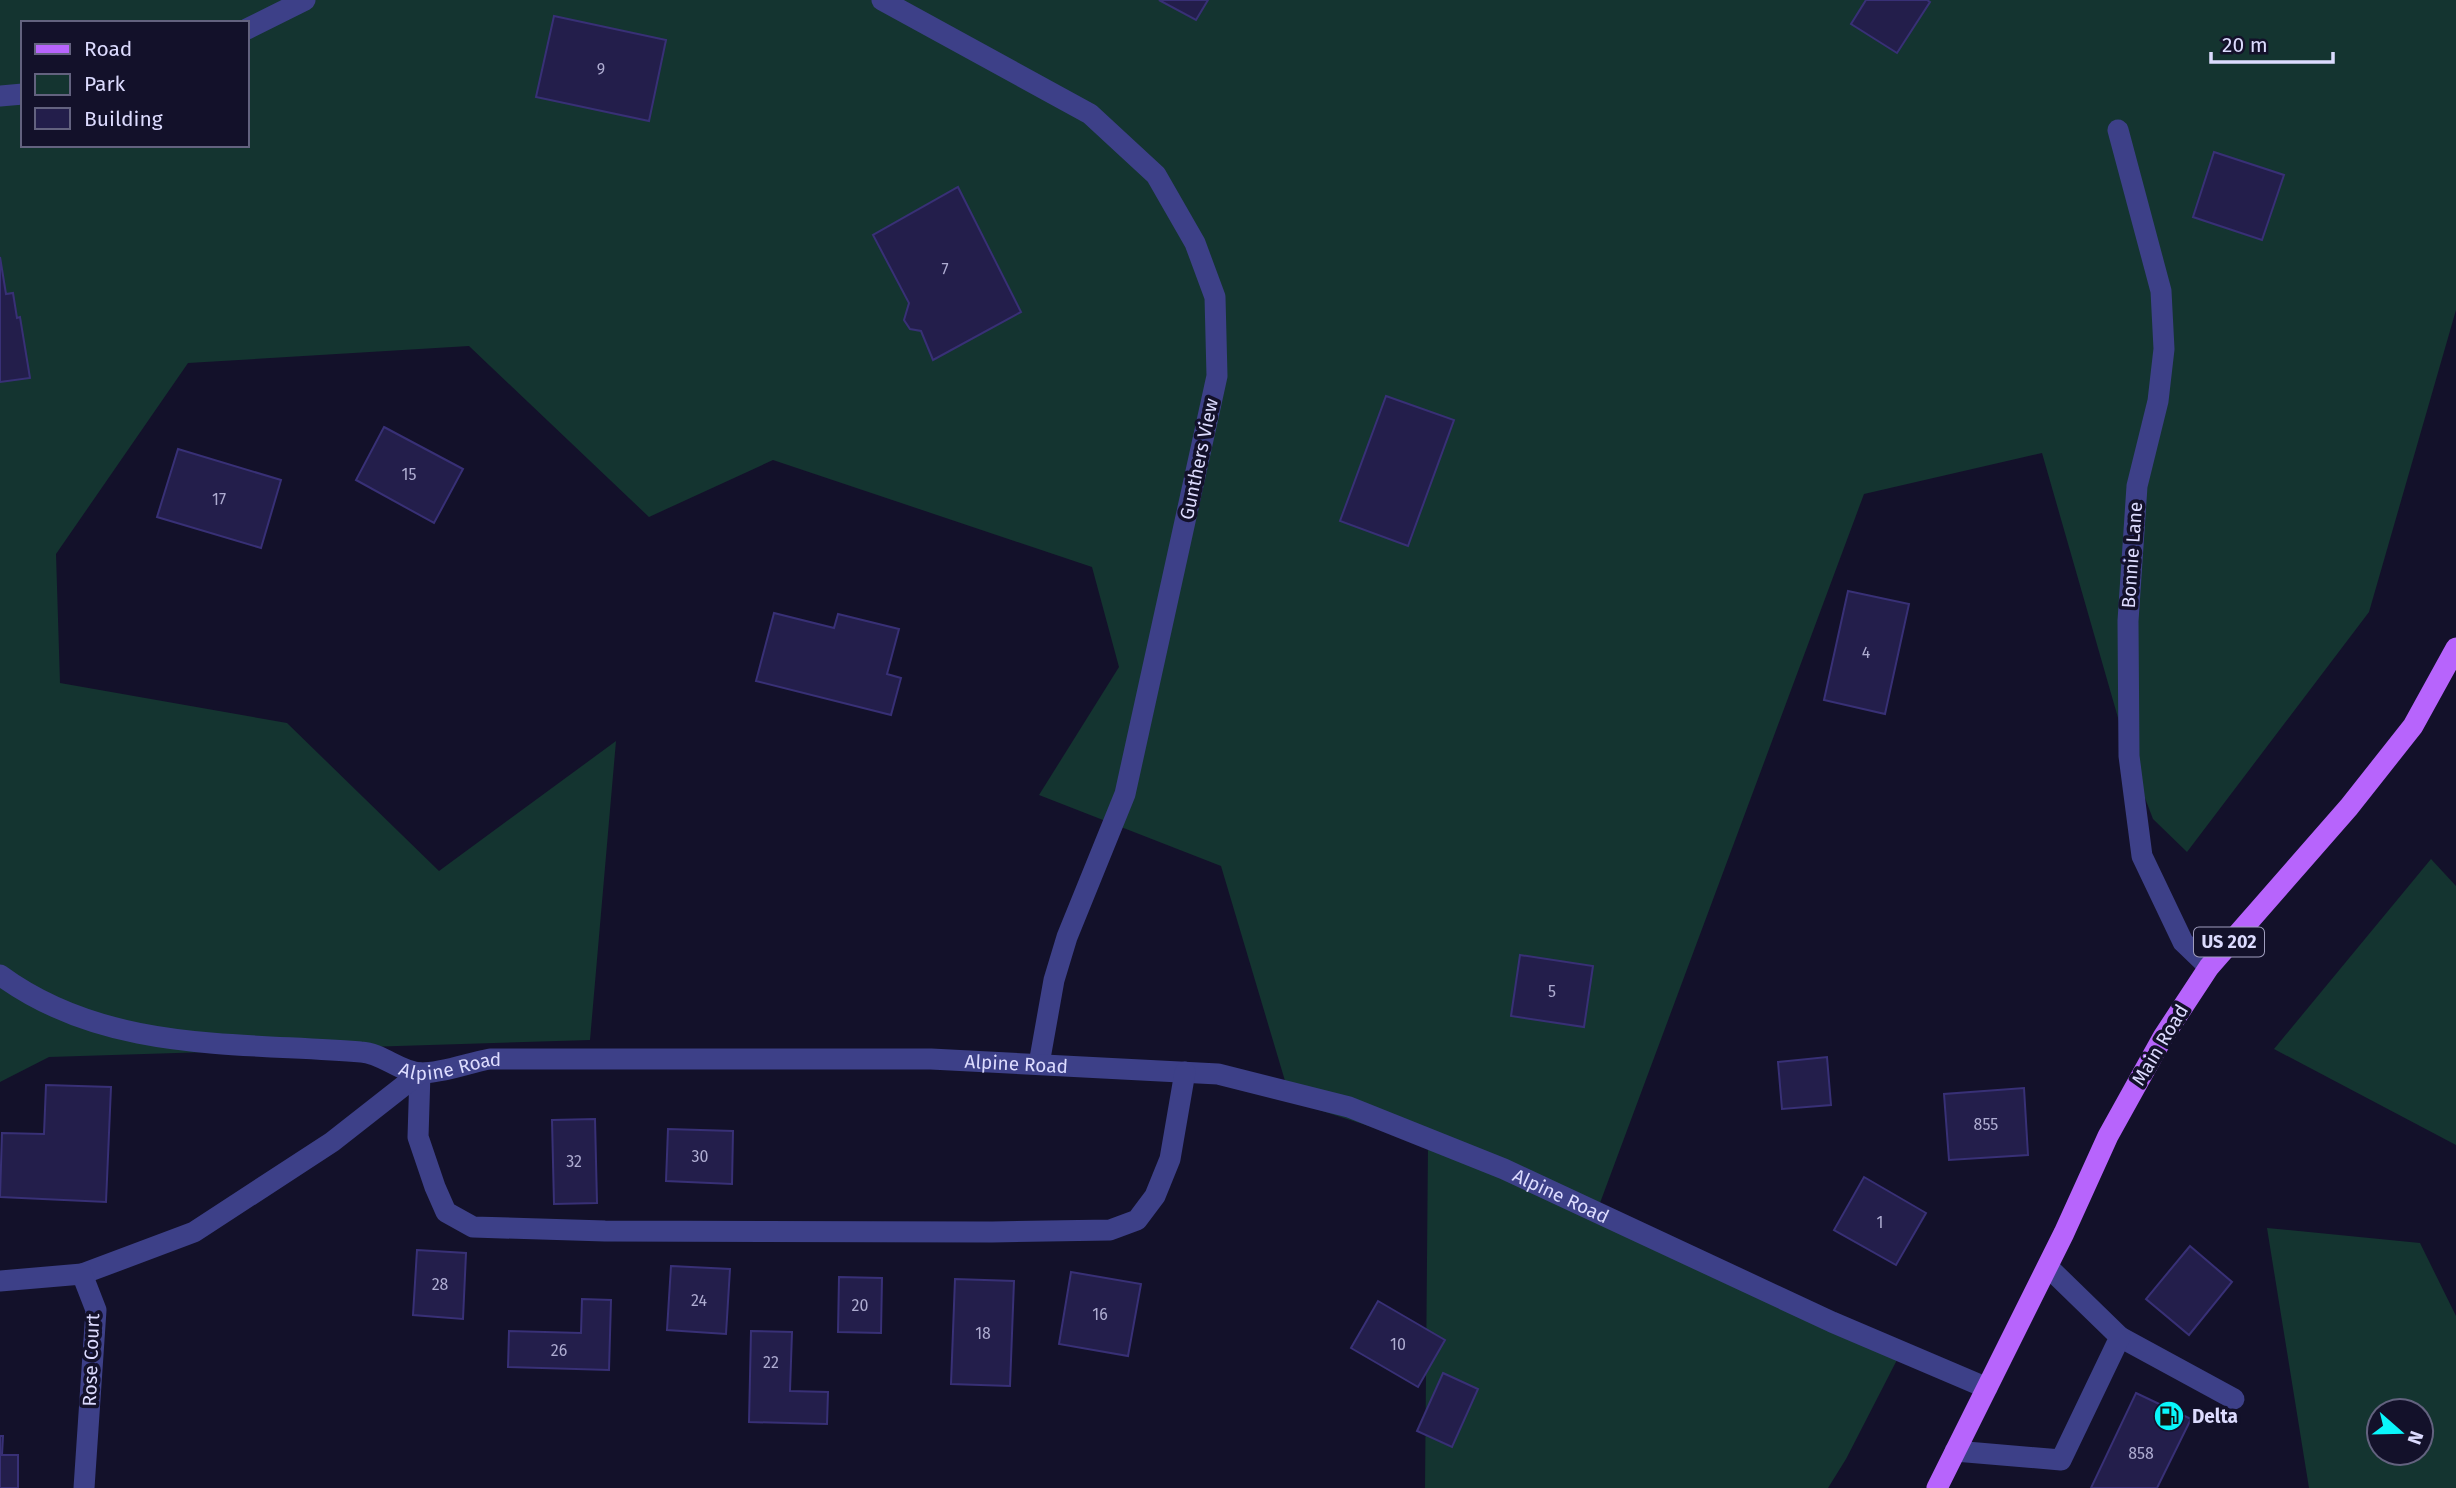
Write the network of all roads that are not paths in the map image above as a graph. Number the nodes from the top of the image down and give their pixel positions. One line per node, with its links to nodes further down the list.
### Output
1 (305, 0): 3 (street)
2 (882, 0): 10 (street, Gunthers View)
3 (248, 28)
4 (21, 94): 5 (street)
5 (0, 96)
6 (2118, 130): 8 (street, Bonnie Lane)
7 (2456, 648): 8 (main road, Main Road / US 202)
8 (2208, 967): 13 (main road, Main Road / US 202)
9 (0, 975): 12 (street, Alpine Road)
10 (1039, 1064): 11 (street, Alpine Road); 12 (street, Alpine Road)
11 (1185, 1072): 12 (street); 17 (street, Alpine Road)
12 (420, 1073): 14 (street)
13 (2048, 1267): 16 (street); 17 (main road, Main Road / US 202)
14 (82, 1274): 15 (street); 20 (street, Rose Court)
15 (0, 1281)
16 (2120, 1337): 18 (street); 19 (street)
17 (1987, 1388): 19 (main road, Main Road / US 202)
18 (2234, 1399)
19 (1955, 1451): 21 (main road, Main Road / US 202)
20 (84, 1488)
21 (1937, 1488)

